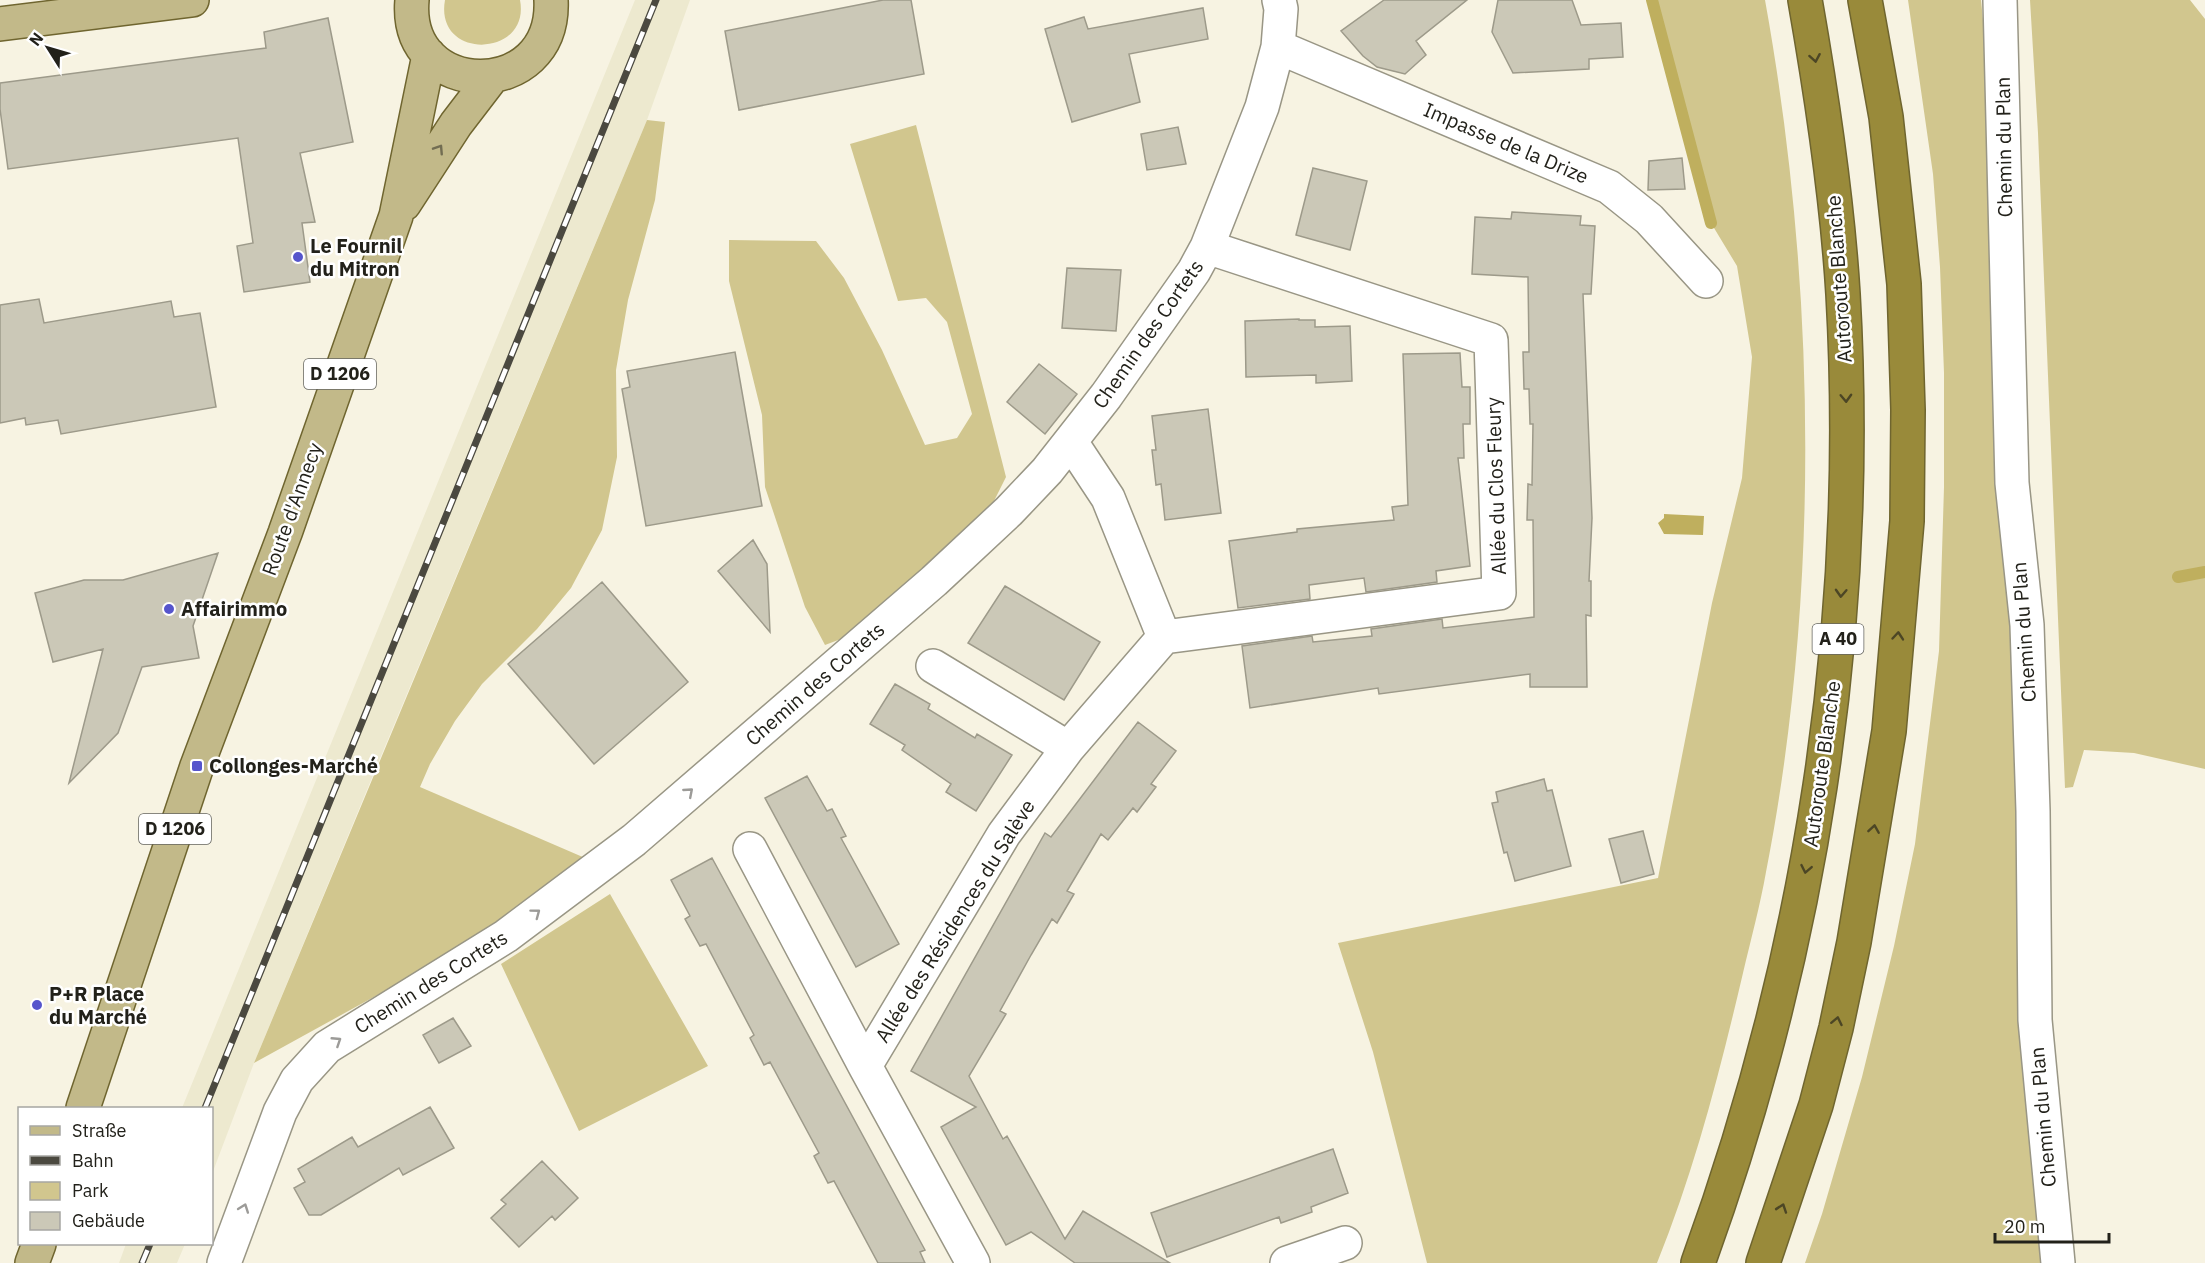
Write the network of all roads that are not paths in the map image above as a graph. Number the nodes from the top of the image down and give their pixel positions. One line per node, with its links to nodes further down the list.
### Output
1 (192, 0): 8 (main road)
2 (412, 0): 10 (main road)
3 (550, 0): 11 (main road)
4 (1279, 0): 9 (street, Chemin des Cortets)
5 (1805, 0): 28 (highway, Autoroute Blanche / A 40, one-way to 28)
6 (1865, 0): 29 (highway, one-way to 6)
7 (2000, 0): 30 (street, Chemin du Plan)
8 (0, 24)
9 (1278, 47): 13 (street, Chemin des Cortets); 14 (street, Impasse de la Drize)
10 (429, 55): 11 (main road); 12 (main road, Route d'Annecy / D 1206)
11 (492, 77): 12 (main road, Route d'Annecy / D 1206, one-way to 11)
12 (396, 216): 21 (main road, Route d'Annecy / D 1206)
13 (1207, 247): 15 (street, Chemin des Cortets); 16 (street, Allée du Clos Fleury)
14 (1706, 281)
15 (1071, 442): 16 (street); 25 (street, Chemin des Cortets, one-way to 15)
16 (1164, 637): 18 (street, Allée des Résidences du Salève)
17 (933, 666): 18 (street)
18 (1068, 748): 20 (street, Allée des Résidences du Salève)
19 (750, 849): 20 (street, Allée des Résidences du Salève)
20 (865, 1066): 26 (street, Allée des Résidences du Salève)
21 (83, 1107)
22 (1345, 1243): 27 (street)
23 (39, 1245): 24 (main road)
24 (32, 1263)
25 (224, 1263)
26 (973, 1263)
27 (1287, 1263)
28 (1698, 1263)
29 (1763, 1263)
30 (2058, 1263)

